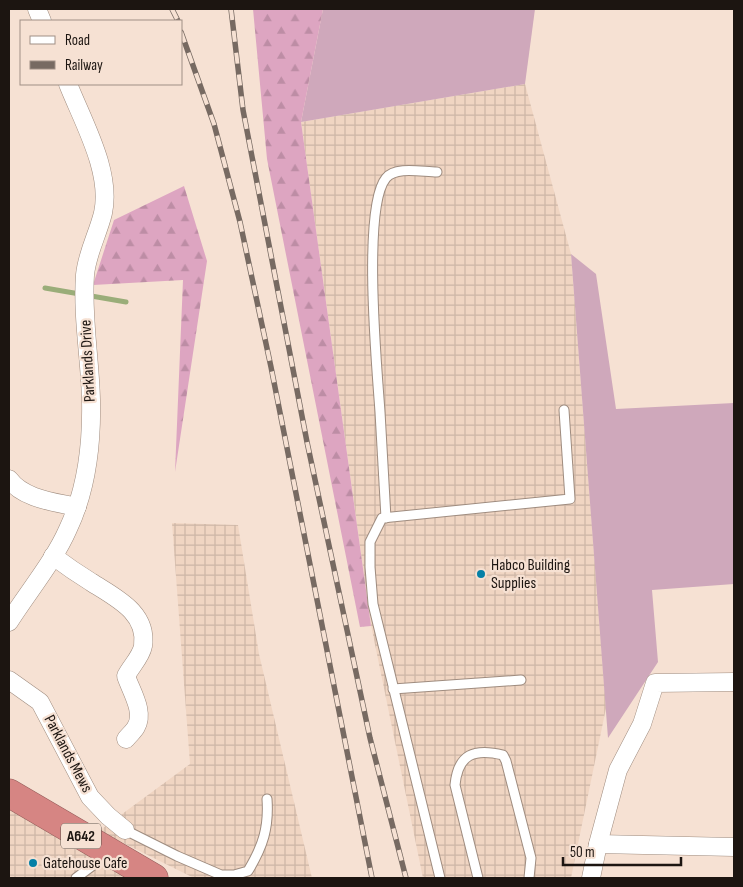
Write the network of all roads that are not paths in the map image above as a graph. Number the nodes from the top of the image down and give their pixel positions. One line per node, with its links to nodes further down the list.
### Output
1 (72, 85): 5 (street, Parklands Drive)
2 (437, 172): 6 (lane)
3 (564, 410): 6 (lane)
4 (9, 479): 5 (street)
5 (77, 507): 7 (street, Parklands Drive)
6 (386, 518): 12 (lane)
7 (53, 556): 8 (street, Parklands Drive); 13 (street)
8 (10, 617)
9 (9, 680): 16 (street, Parklands Mews)
10 (522, 680): 12 (lane)
11 (734, 682): 17 (street)
12 (393, 689): 22 (lane)
13 (126, 739)
14 (9, 793): 19 (highway, A642)
15 (267, 799): 16 (lane)
16 (125, 830)
17 (598, 844): 18 (street); 25 (street)
18 (734, 847)
19 (110, 853): 20 (lane); 21 (highway, A642)
20 (76, 878)
21 (154, 878)
22 (440, 878)
23 (478, 878): 24 (lane)
24 (529, 878)
25 (591, 878)

